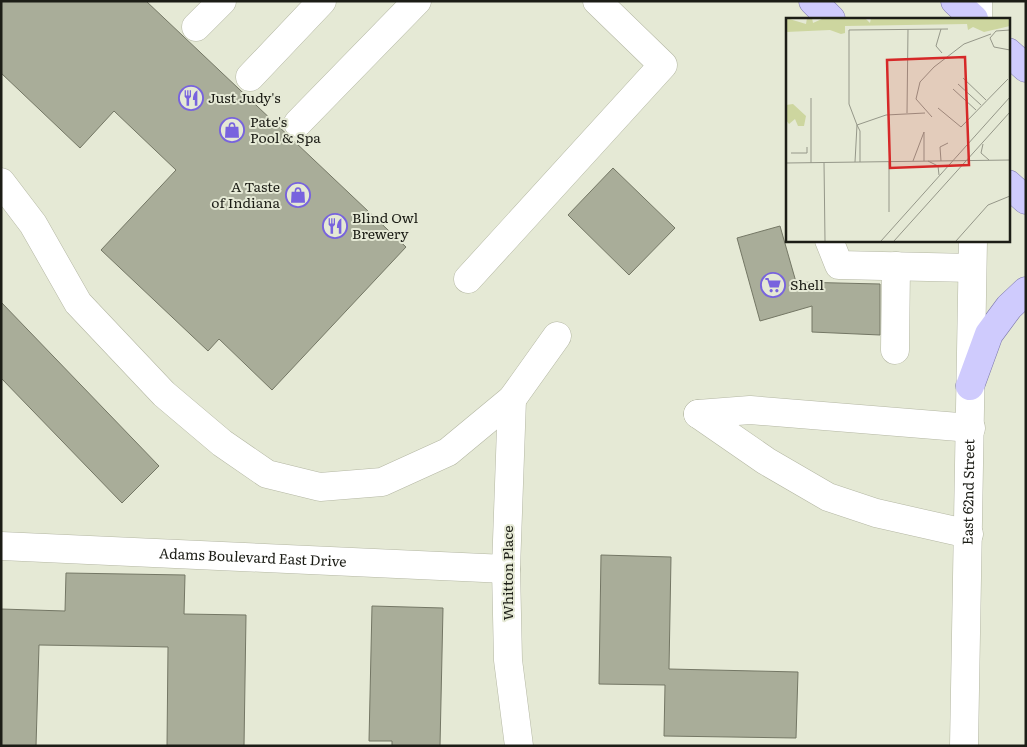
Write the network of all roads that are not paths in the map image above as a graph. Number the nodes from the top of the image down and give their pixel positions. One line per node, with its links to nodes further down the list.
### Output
1 (222, 1): 11 (street)
2 (322, 1): 14 (street)
3 (417, 1): 15 (street)
4 (597, 1): 23 (street)
5 (813, 1): 8 (main road)
6 (955, 1): 9 (main road)
7 (978, 1): 10 (street)
8 (830, 18)
9 (973, 18)
10 (978, 18)
11 (196, 27)
12 (1010, 54): 13 (main road)
13 (1026, 68)
14 (250, 77)
15 (298, 123)
16 (1, 182): 28 (street)
17 (1010, 186): 18 (main road)
18 (1026, 200)
19 (829, 241): 21 (street)
20 (973, 241): 22 (street, East 62nd Street)
21 (896, 266): 22 (street); 26 (street)
22 (972, 268): 27 (street, East 62nd Street)
23 (468, 279)
24 (1026, 291): 27 (main road)
25 (557, 336): 28 (street)
26 (895, 350)
27 (970, 386): 29 (street, East 62nd Street)
28 (512, 399): 32 (street, Whitton Place)
29 (971, 428): 30 (street, East 62nd Street); 30 (street)
30 (969, 534): 34 (street, East 62nd Street)
31 (1, 546): 32 (street, Adams Boulevard East Drive)
32 (506, 569): 33 (street, Whitton Place)
33 (519, 746)
34 (964, 746)

